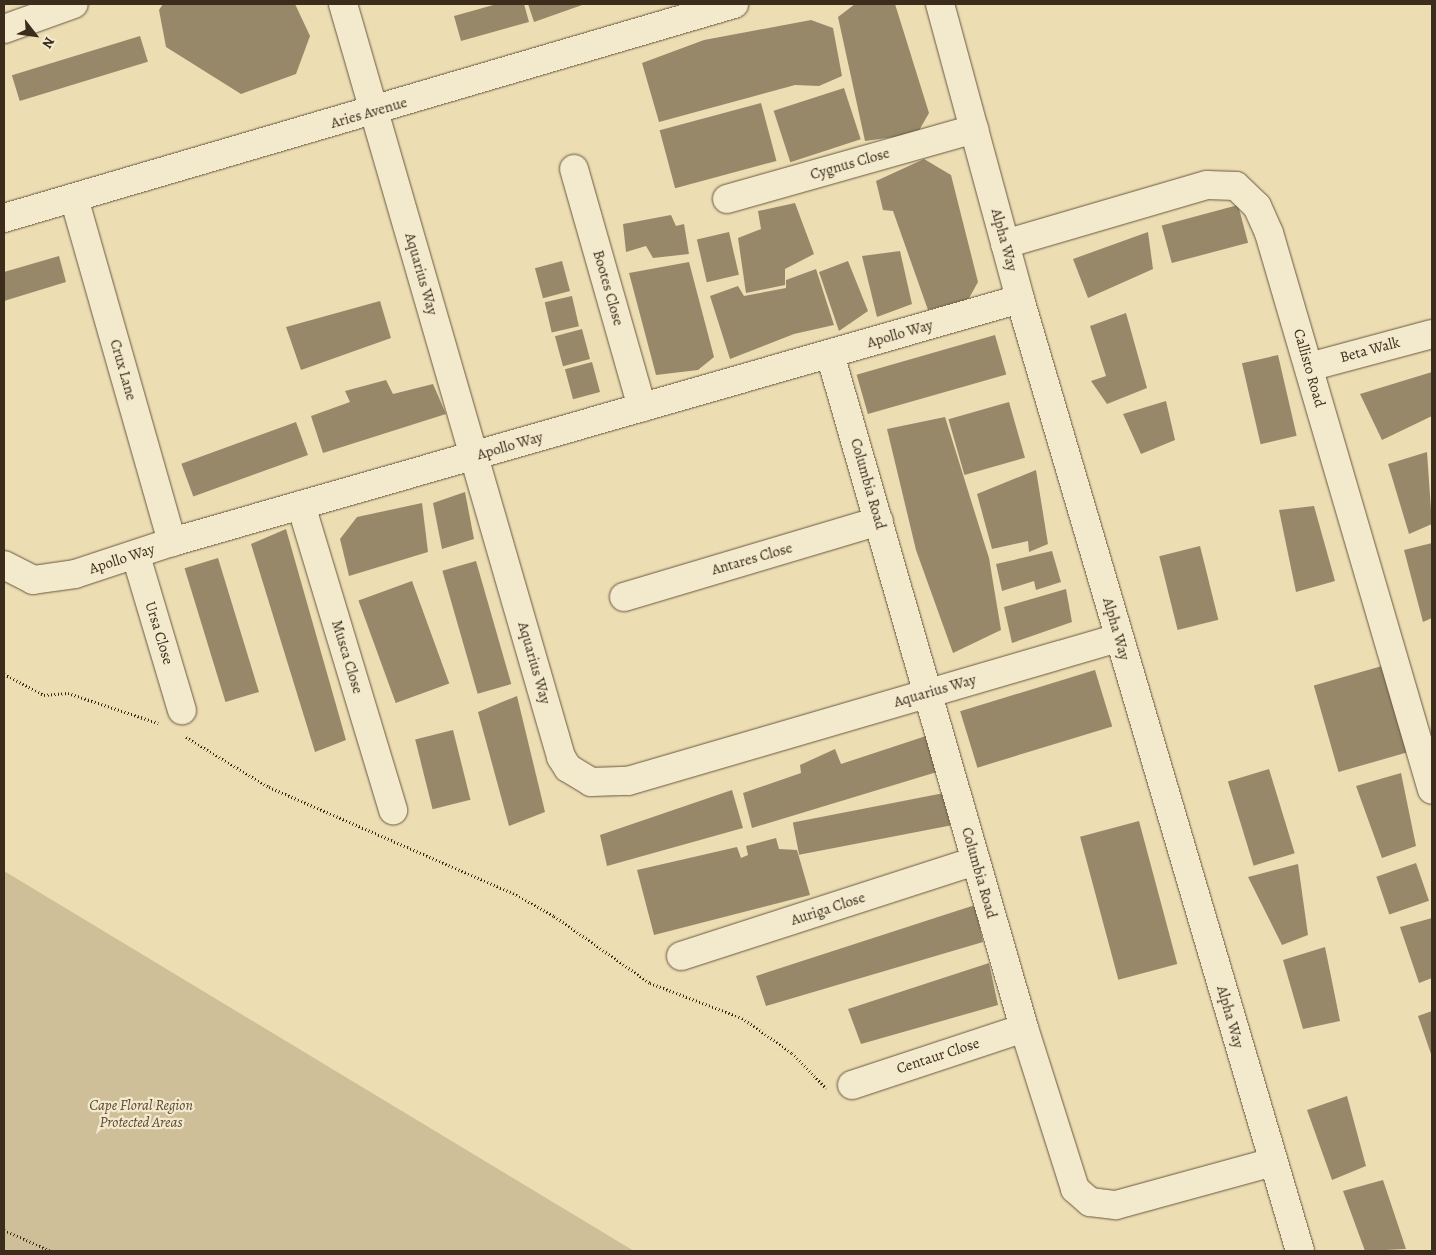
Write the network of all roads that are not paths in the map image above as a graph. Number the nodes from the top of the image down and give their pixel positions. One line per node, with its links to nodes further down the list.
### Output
1 (74, 4): 5 (street)
2 (344, 4): 6 (street, Aquarius Way)
3 (734, 4): 6 (street, Aries Avenue)
4 (940, 4): 7 (street, Alpha Way)
5 (4, 29)
6 (375, 112): 9 (street, Aries Avenue); 18 (street, Aquarius Way)
7 (974, 129): 10 (street, Cygnus Close); 12 (street, Alpha Way)
8 (574, 169): 17 (street, Bootes Close)
9 (74, 198): 11 (street, Aries Avenue); 21 (street, Crux Lane)
10 (727, 199)
11 (4, 218)
12 (1005, 244): 13 (street, Alpha Way); 16 (street, Callisto Road)
13 (1020, 299): 15 (street, Apollo Way); 25 (street, Alpha Way)
14 (1432, 334): 16 (street, Beta Walk)
15 (830, 354): 17 (street, Apollo Way); 20 (street, Columbia Road)
16 (1309, 367): 28 (street, Callisto Road)
17 (642, 408): 18 (street, Apollo Way)
18 (473, 456): 19 (street, Apollo Way); 26 (street, Aquarius Way)
19 (301, 505): 21 (street, Apollo Way); 29 (street, Musca Close)
20 (879, 521): 24 (street, Antares Close); 26 (street, Columbia Road)
21 (172, 542): 22 (street, Apollo Way)
22 (136, 556): 23 (street, Apollo Way); 27 (street, Ursa Close)
23 (4, 565)
24 (624, 597)
25 (1118, 638): 26 (street, Aquarius Way); 34 (street, Alpha Way)
26 (930, 693): 30 (street, Columbia Road)
27 (173, 722)
28 (1432, 790)
29 (393, 810)
30 (975, 861): 31 (street, Auriga Close); 32 (street, Columbia Road)
31 (681, 956)
32 (1024, 1028): 33 (street, Centaur Close); 34 (street, Columbia Road)
33 (852, 1085)
34 (1273, 1162): 35 (street, Alpha Way)
35 (1300, 1251)

